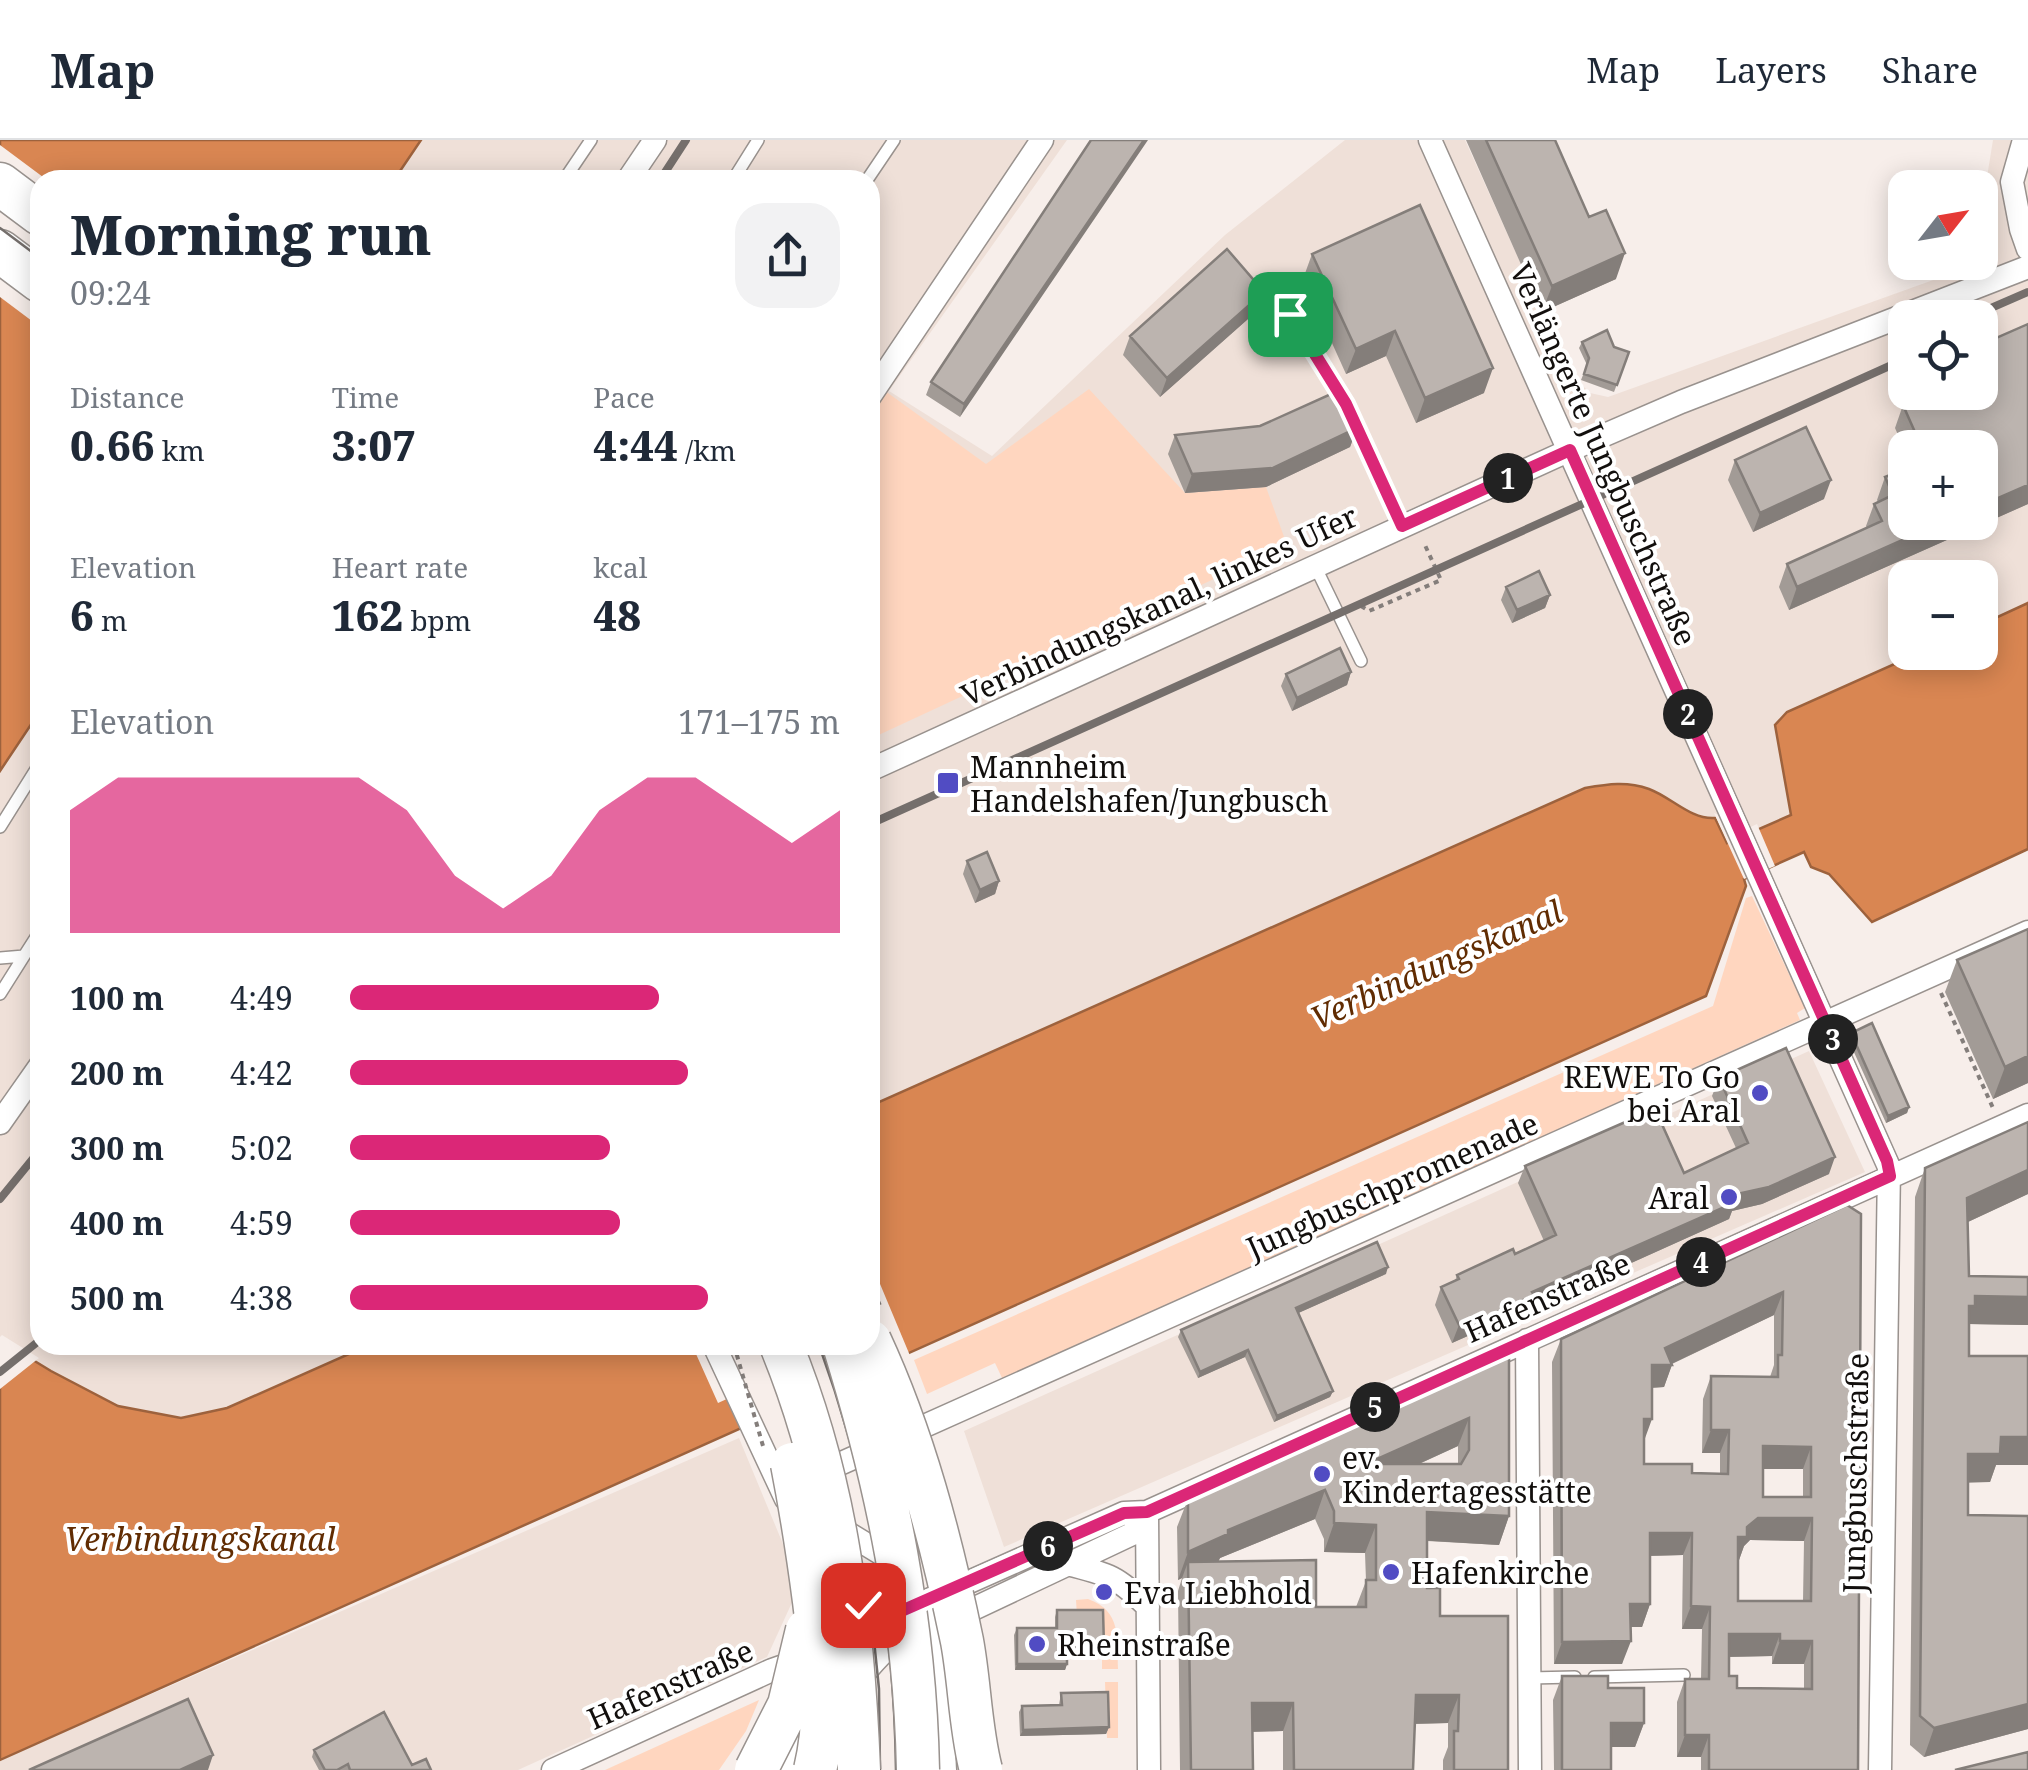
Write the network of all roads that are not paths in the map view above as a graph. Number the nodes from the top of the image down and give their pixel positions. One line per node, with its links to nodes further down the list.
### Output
1 (590, 140): 8 (lane)
2 (655, 140): 9 (street)
3 (758, 140): 10 (lane)
4 (894, 140): 11 (lane)
5 (1042, 140): 19 (street)
6 (1430, 140): 20 (street, Verlängerte Jungbuschstraße)
7 (2024, 140): 14 (street)
8 (570, 170)
9 (635, 170)
10 (739, 170)
11 (874, 170)
12 (0, 184): 13 (highway)
13 (30, 206)
14 (2028, 249)
15 (0, 251): 17 (highway)
16 (2028, 268): 20 (street, Verbindungskanal, linkes Ufer)
17 (30, 274)
18 (1290, 314): 21 (lane)
19 (880, 381)
20 (1570, 450): 21 (street, Verbindungskanal, linkes Ufer); 32 (street, Verlängerte Jungbuschstraße)
21 (1402, 526): 22 (street, Verbindungskanal, linkes Ufer)
22 (1316, 568): 23 (lane); 24 (street, Verbindungskanal, linkes Ufer)
23 (1361, 662)
24 (880, 765)
25 (30, 780): 26 (lane)
26 (0, 827)
27 (2028, 932): 32 (street, Jungbuschpromenade)
28 (30, 947): 29 (lane)
29 (24, 956): 30 (lane); 31 (lane)
30 (0, 958)
31 (0, 994)
32 (1826, 1024): 36 (street, Verlängerte Jungbuschstraße); 43 (street, Jungbuschpromenade)
33 (30, 1080): 35 (street)
34 (2028, 1115): 36 (street, Hafenstraße)
35 (0, 1123)
36 (1890, 1176): 37 (street, Hafenstraße); 65 (street, Jungbuschstraße)
37 (1527, 1340): 44 (street, Hafenstraße); 54 (street)
38 (718, 1355): 43 (street, bridge)
39 (757, 1355): 46 (highway, bridge)
40 (785, 1355): 59 (highway, bridge)
41 (847, 1355): 60 (highway, bridge)
42 (875, 1355): 62 (highway, bridge)
43 (782, 1492): 46 (street); 47 (street)
44 (1147, 1512): 45 (street, Hafenstraße); 47 (street, Hafenstraße); 48 (street)
45 (1068, 1564): 48 (street); 49 (street, Hafenstraße)
46 (833, 1584): 50 (street); 51 (street); 55 (highway, bridge); 57 (highway, bridge)
47 (925, 1601): 49 (street); 50 (street, Hafenstraße)
48 (1148, 1608): 63 (street)
49 (935, 1626): 50 (street, Hafenstraße); 61 (street)
50 (886, 1630): 51 (street, Hafenstraße); 55 (main road)
51 (821, 1650): 52 (street, Hafenstraße)
52 (772, 1670): 55 (main road); 56 (street, Hafenstraße)
53 (1684, 1674): 54 (lane)
54 (1529, 1678): 64 (street)
55 (812, 1753): 58 (main road)
56 (553, 1770)
57 (756, 1770)
58 (790, 1770)
59 (860, 1770)
60 (918, 1770)
61 (945, 1770)
62 (981, 1770)
63 (1150, 1770)
64 (1530, 1770)
65 (1880, 1770)

